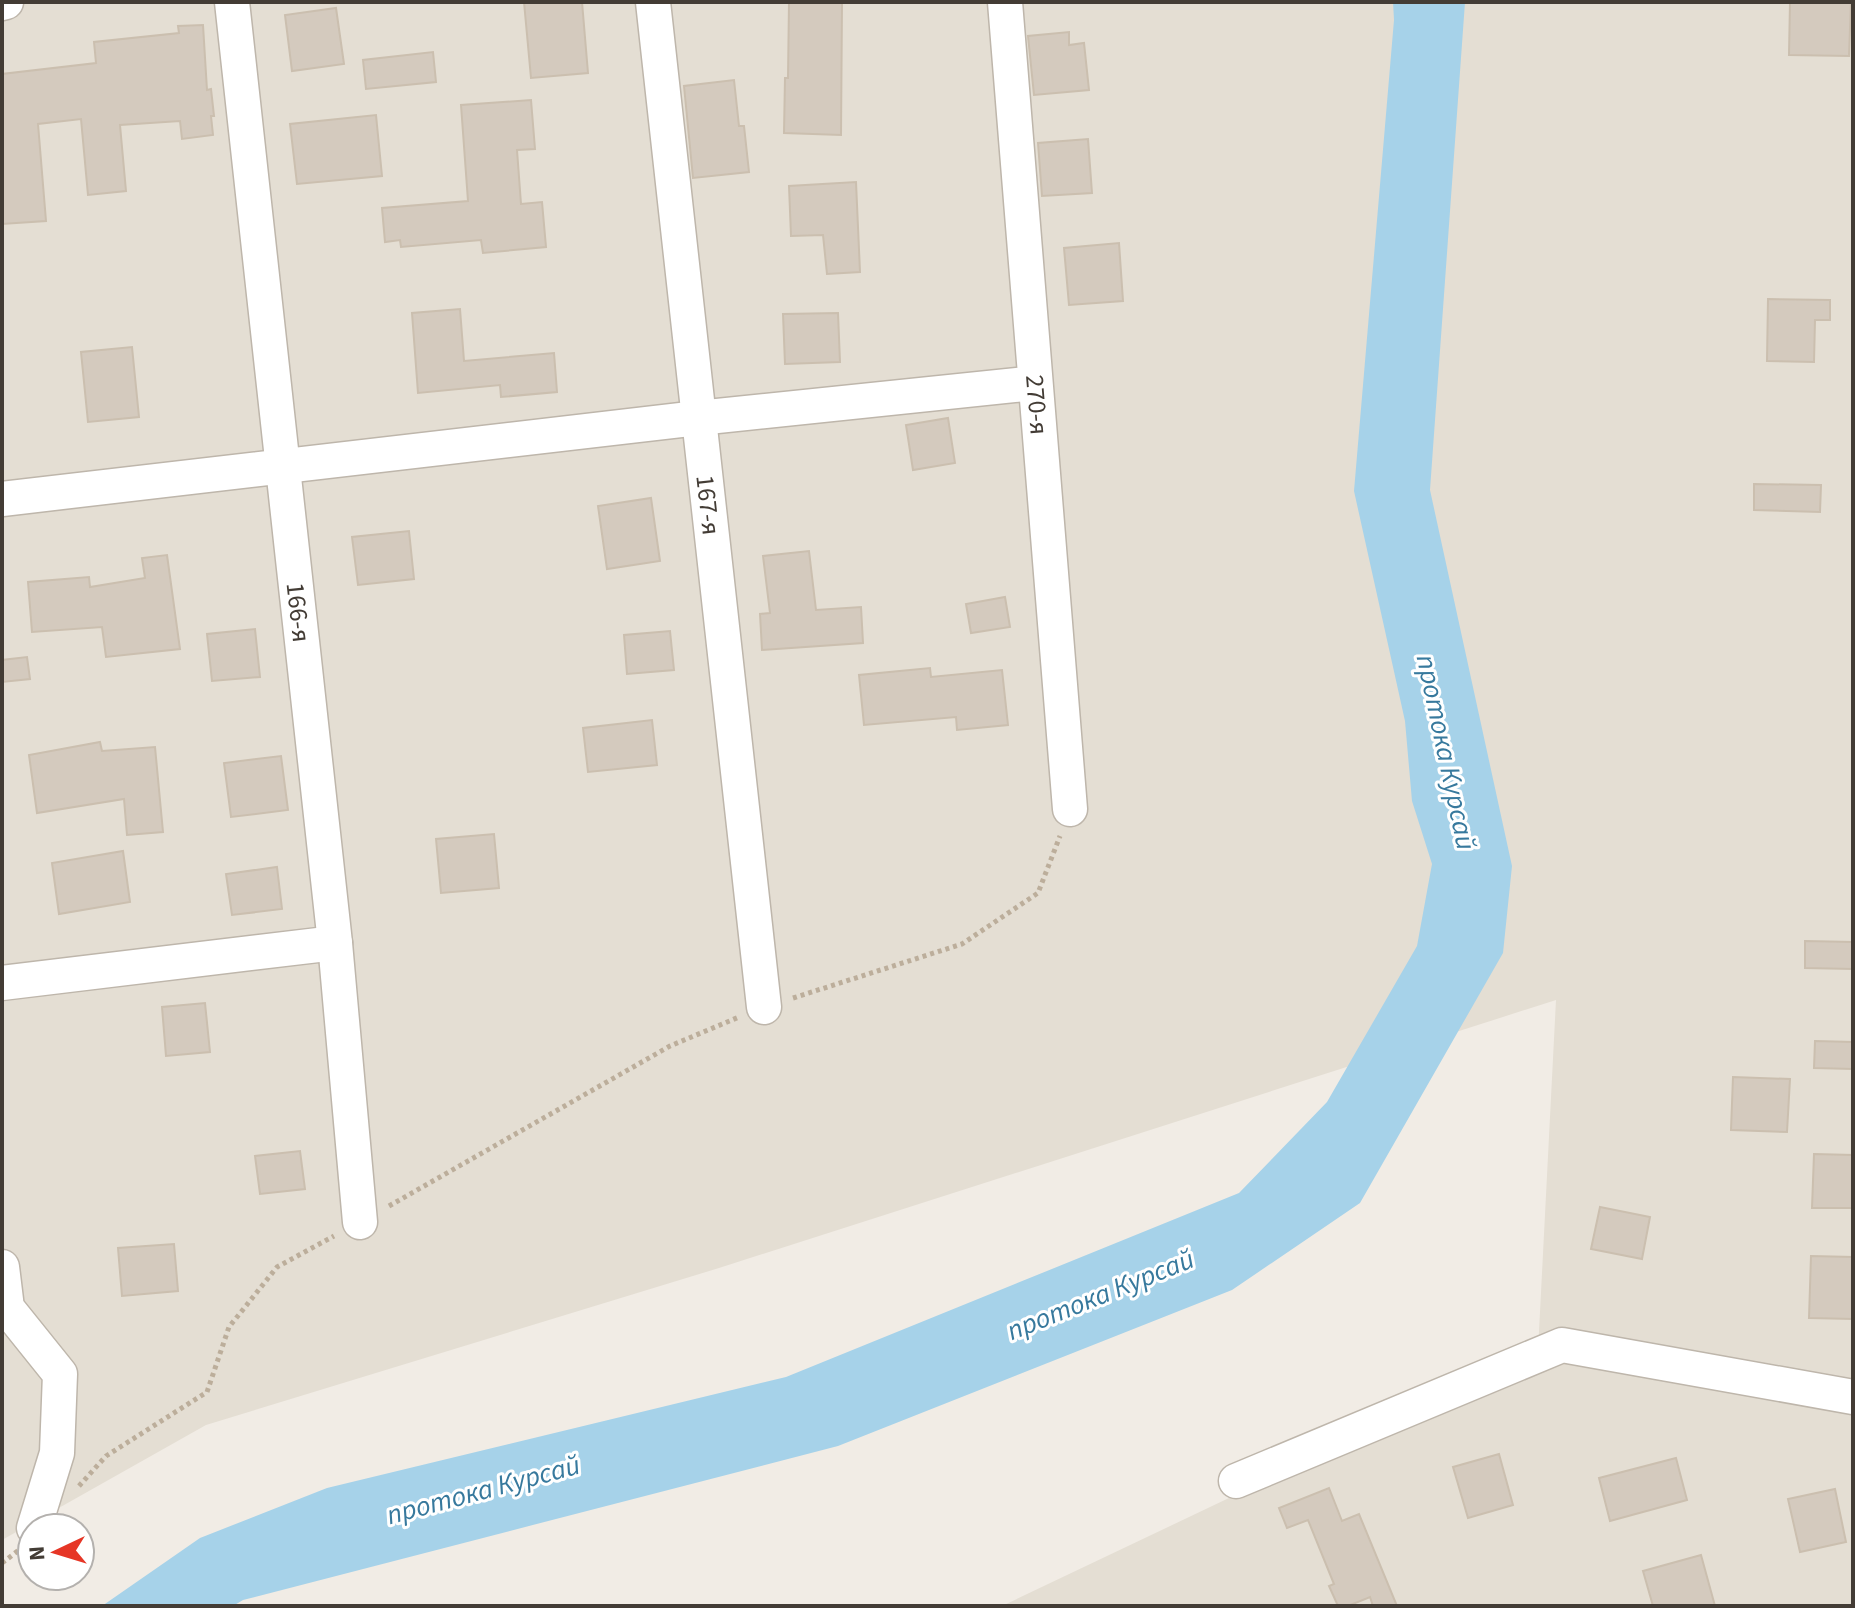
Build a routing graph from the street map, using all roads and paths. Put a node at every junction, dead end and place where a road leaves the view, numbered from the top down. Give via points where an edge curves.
1 (232, 2) edge
2 (653, 2) edge
3 (1005, 2) edge
4 (1035, 383) junction
5 (698, 418) junction
6 (282, 467) junction
7 (2, 499) edge
8 (1070, 809) joint
9 (335, 943) junction
10 (2, 983) edge
11 (764, 1007) junction
12 (360, 1222) junction
13 (2, 1267) edge
14 (1853, 1397) edge
15 (1236, 1481) dead end
16 (70, 1497) dead end
17 (39, 1512) edge

1 - 6 street, 166-я
2 - 5 street, 167-я
3 - 4 street, 270-я
4 - 5 street
4 - 8 street, 270-я
5 - 6 street
5 - 11 street, 167-я
6 - 7 street
6 - 9 street, 166-я
8 - 11 path via 1038,893 962,944
9 - 10 street
9 - 12 street, 166-я
11 - 12 path via 670,1046
12 - 16 path via 277,1267 229,1327 207,1392 106,1456
13 - 17 street via 7,1308 60,1374 57,1453
14 - 15 street via 1562,1345

